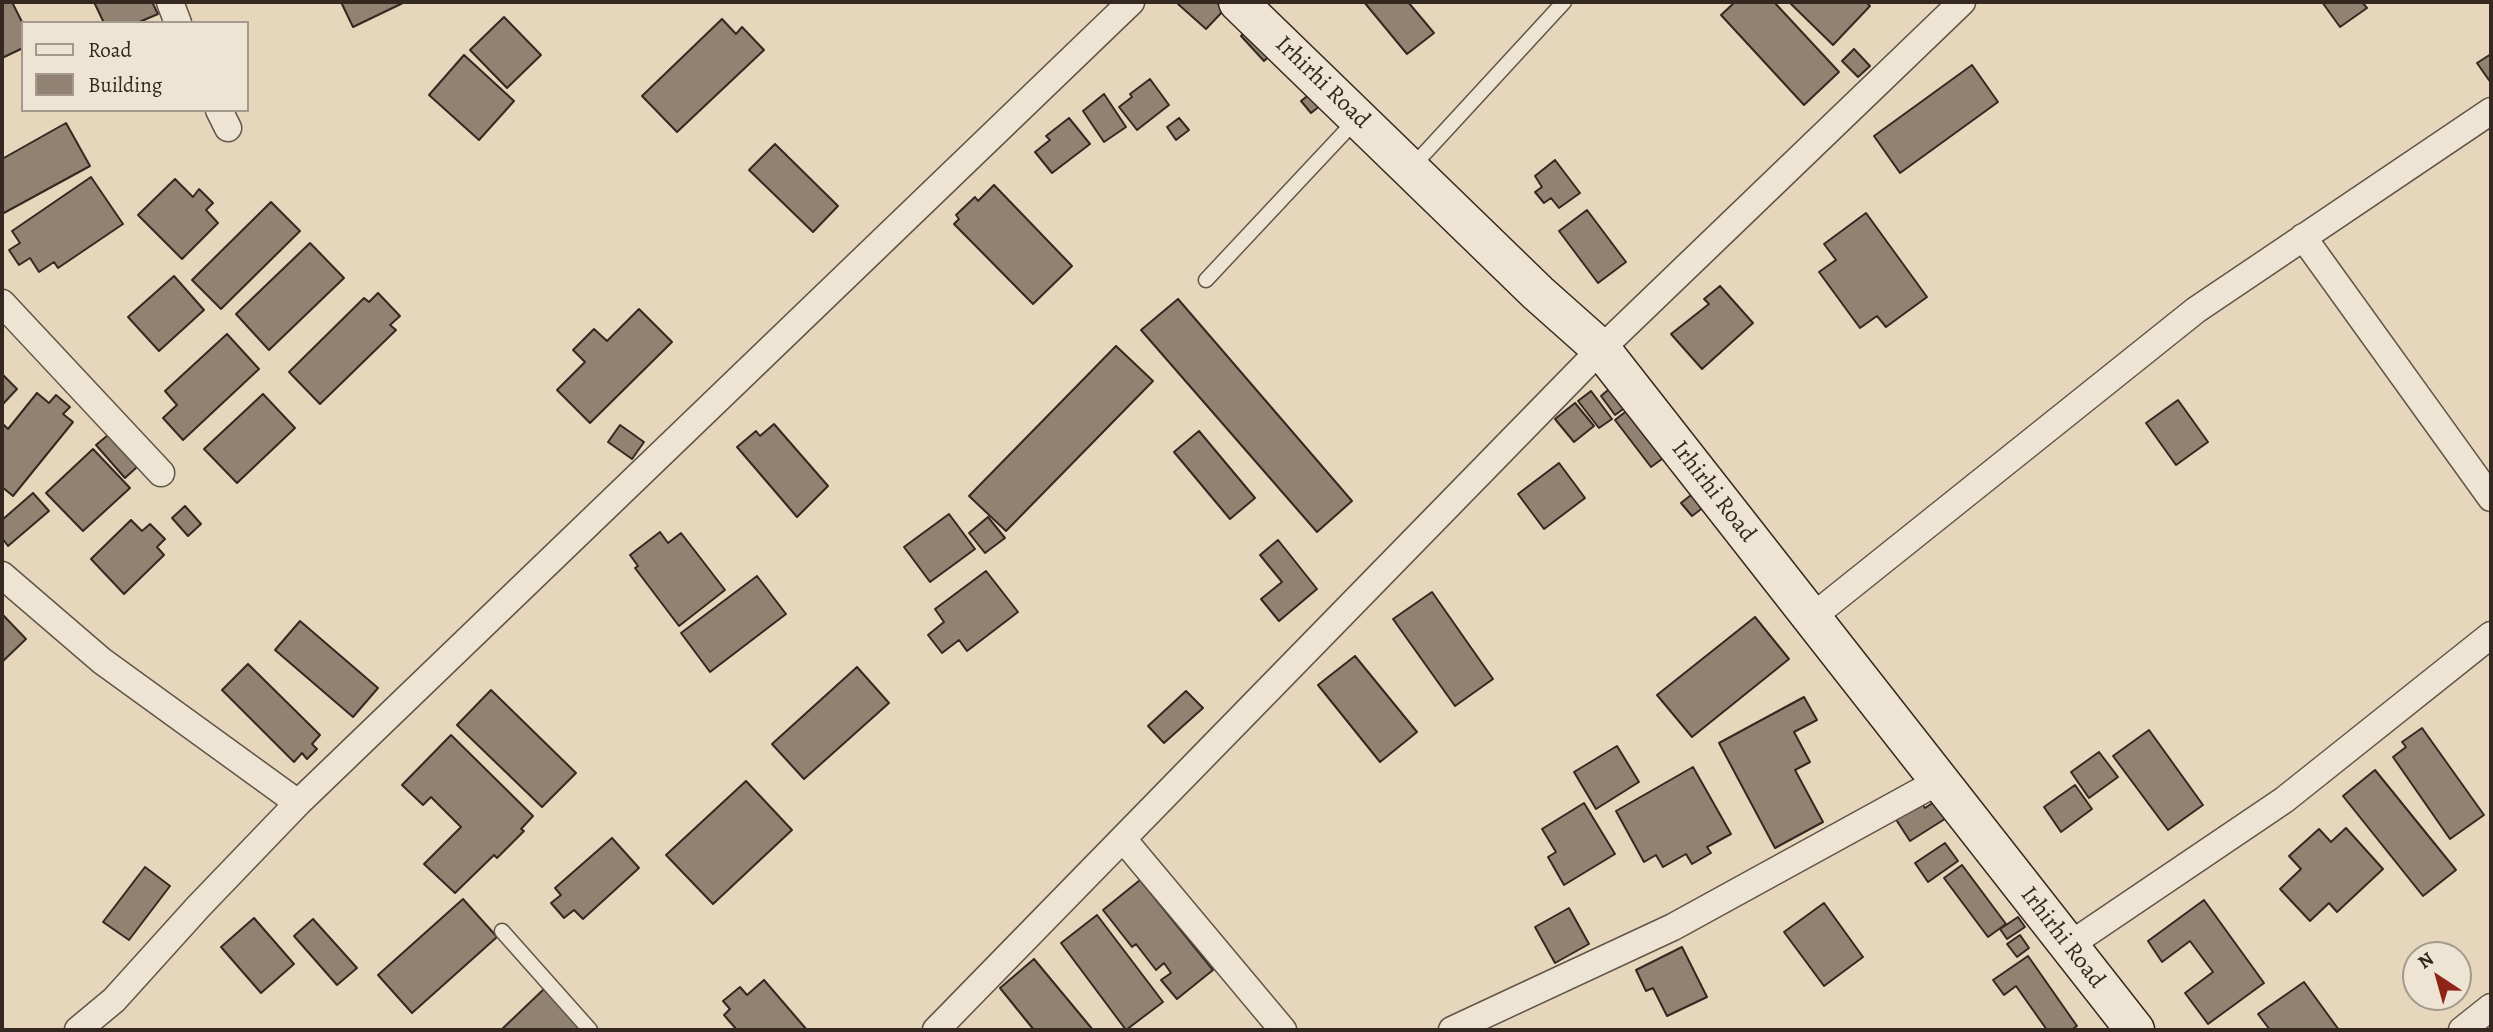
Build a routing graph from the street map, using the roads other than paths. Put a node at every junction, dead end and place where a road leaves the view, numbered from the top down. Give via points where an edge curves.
1 (170, 2) edge
2 (1131, 2) edge
3 (1238, 2) edge
4 (1564, 2) edge
5 (1962, 2) edge
6 (177, 21) edge
7 (2491, 111) edge
8 (1357, 118) junction
9 (1410, 169) junction
10 (2303, 237) junction
11 (1206, 280) dead end
12 (2, 303) edge
13 (1601, 349) junction
14 (161, 473) dead end
15 (2491, 498) edge
16 (2, 575) edge
17 (1811, 618) junction
18 (2491, 635) edge
19 (1939, 781) junction
20 (298, 803) junction
21 (1123, 839) junction
22 (502, 931) dead end
23 (2068, 946) junction
24 (2491, 1007) edge
25 (78, 1030) edge
26 (590, 1030) edge
27 (936, 1030) edge
28 (1283, 1030) edge
29 (1452, 1030) edge
30 (2135, 1030) edge
31 (2462, 1030) edge

1 - 6 street
2 - 20 street
3 - 8 street, Irhirhi Road
4 - 9 lane
5 - 13 street
7 - 10 street
8 - 9 street, Irhirhi Road
8 - 11 lane
9 - 13 street, Irhirhi Road
10 - 15 street
10 - 17 street via 2196,310
12 - 14 street
13 - 17 street, Irhirhi Road
13 - 21 street
16 - 20 street via 102,661
17 - 19 street, Irhirhi Road
18 - 23 street via 2284,800
19 - 23 street, Irhirhi Road
19 - 29 street via 1673,927
20 - 25 street via 114,1000
21 - 27 street
21 - 28 street
22 - 26 lane
23 - 30 street, Irhirhi Road
24 - 31 street

